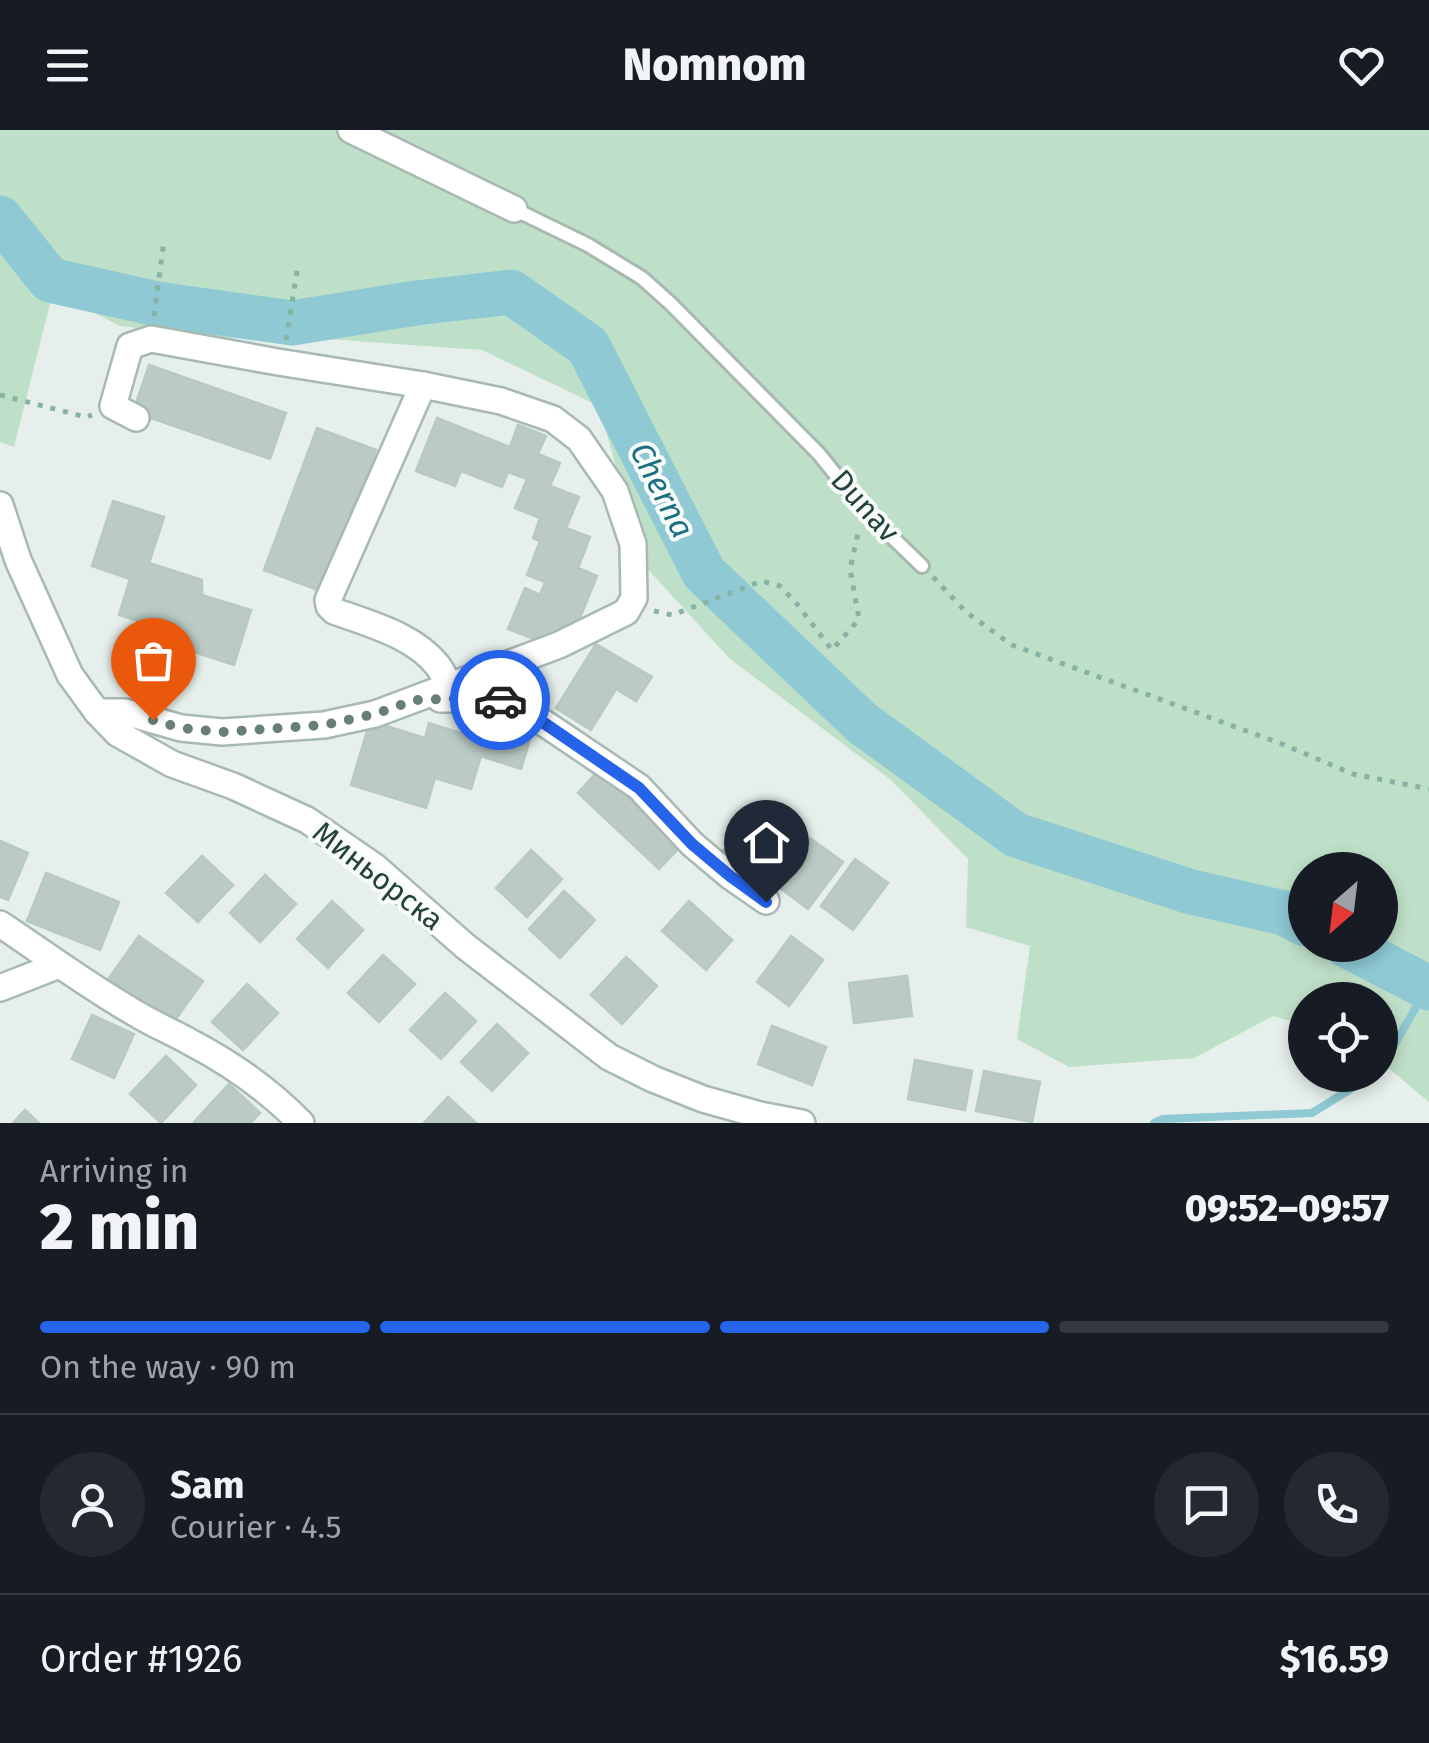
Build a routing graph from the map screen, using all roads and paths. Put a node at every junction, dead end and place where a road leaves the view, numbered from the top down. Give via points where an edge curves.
1 (351, 130) edge
2 (514, 209) joint
3 (164, 240) dead end
4 (298, 264) dead end
5 (151, 339) junction
6 (282, 362) junction
7 (423, 385) junction
8 (0, 395) edge
9 (113, 406) junction
10 (136, 418) dead end
11 (0, 505) edge
12 (864, 510) junction
13 (922, 566) joint
14 (672, 615) dead end
15 (450, 687) junction
16 (415, 700) junction
17 (97, 712) junction
18 (1429, 789) edge
19 (766, 902) dead end
20 (0, 924) edge
21 (58, 965) junction
22 (0, 988) edge
23 (301, 1123) edge
24 (802, 1123) edge

1 - 2 street, Dunav
2 - 12 lane, Dunav via 642,278 819,454
3 - 5 path
4 - 6 path
5 - 6 street
5 - 9 street via 130,346
6 - 7 street
7 - 15 street via 328,600 334,610 420,648
7 - 15 street via 554,418 578,438 616,491 632,544 634,598 626,612
8 - 9 path via 86,417
9 - 10 street
11 - 17 street, Миньорска via 70,675
12 - 13 lane, Dunav
12 - 14 path via 850,569 859,618 832,650 780,586 762,581
13 - 18 path, Dunav via 966,612 1012,645 1353,774
15 - 16 street
16 - 17 street via 324,725 222,732
16 - 19 street via 497,699 518,708 639,788 692,844
17 - 24 street, Миньорска via 117,734 172,764 307,820 374,866 610,1057 703,1099
20 - 21 street
21 - 22 street
21 - 23 street via 235,1070

